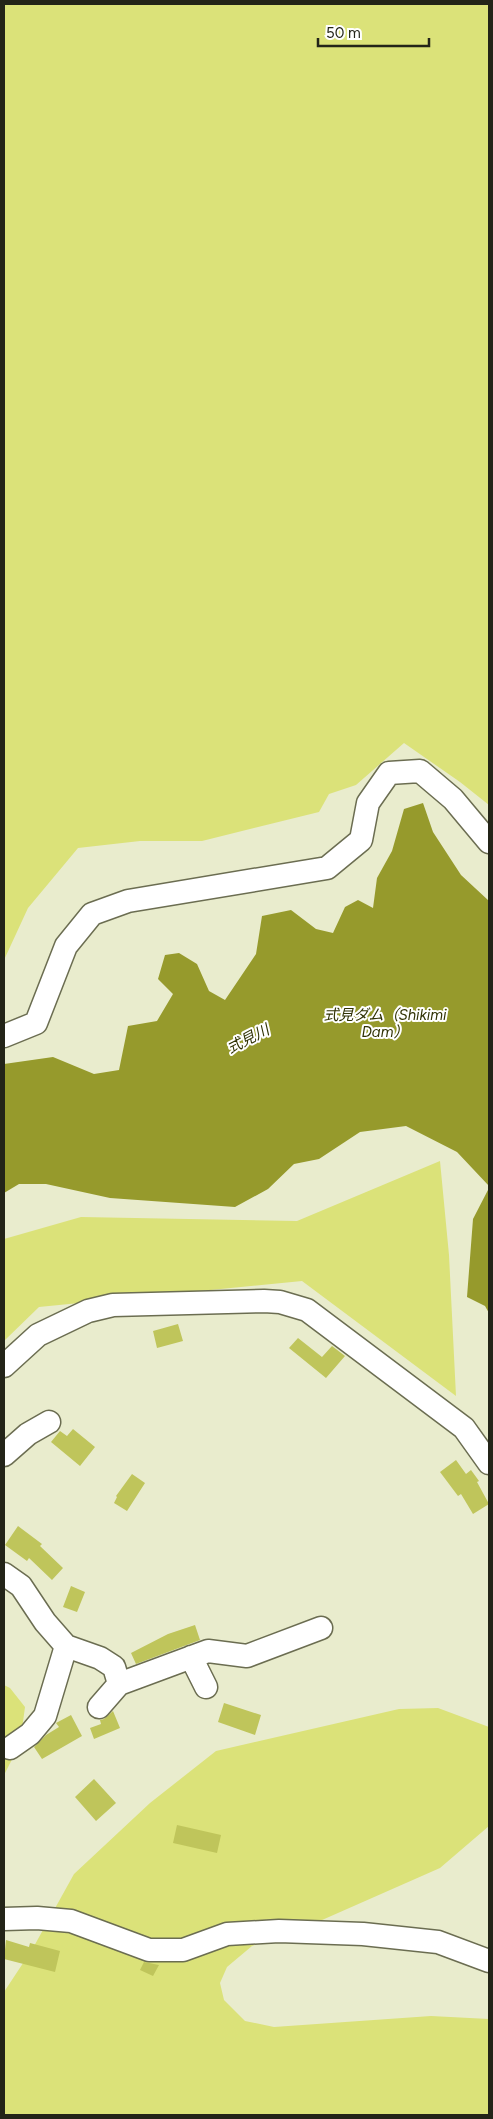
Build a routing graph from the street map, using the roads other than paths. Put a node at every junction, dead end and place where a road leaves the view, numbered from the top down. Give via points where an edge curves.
1 (489, 842) edge
2 (4, 1036) edge
3 (4, 1366) edge
4 (49, 1422) dead end
5 (4, 1455) edge
6 (489, 1463) edge
7 (4, 1574) edge
8 (321, 1628) dead end
9 (66, 1646) junction
10 (191, 1657) junction
11 (119, 1684) junction
12 (206, 1687) dead end
13 (99, 1707) dead end
14 (10, 1748) dead end
15 (4, 1919) edge
16 (489, 1961) edge

1 - 2 street via 453,799 420,771 389,773 368,803 361,840 327,868 128,902 92,914 66,946 36,1022
3 - 6 street via 38,1335 88,1311 113,1305 280,1302 308,1310 464,1428
4 - 5 street via 28,1434
7 - 9 street via 21,1586
8 - 10 street via 246,1656 208,1652
9 - 11 street via 100,1658 114,1667
9 - 14 street via 45,1716 30,1734
10 - 11 street
10 - 12 street
11 - 13 street
15 - 16 street via 71,1921 149,1950 183,1950 227,1934 279,1931 364,1934 438,1942

